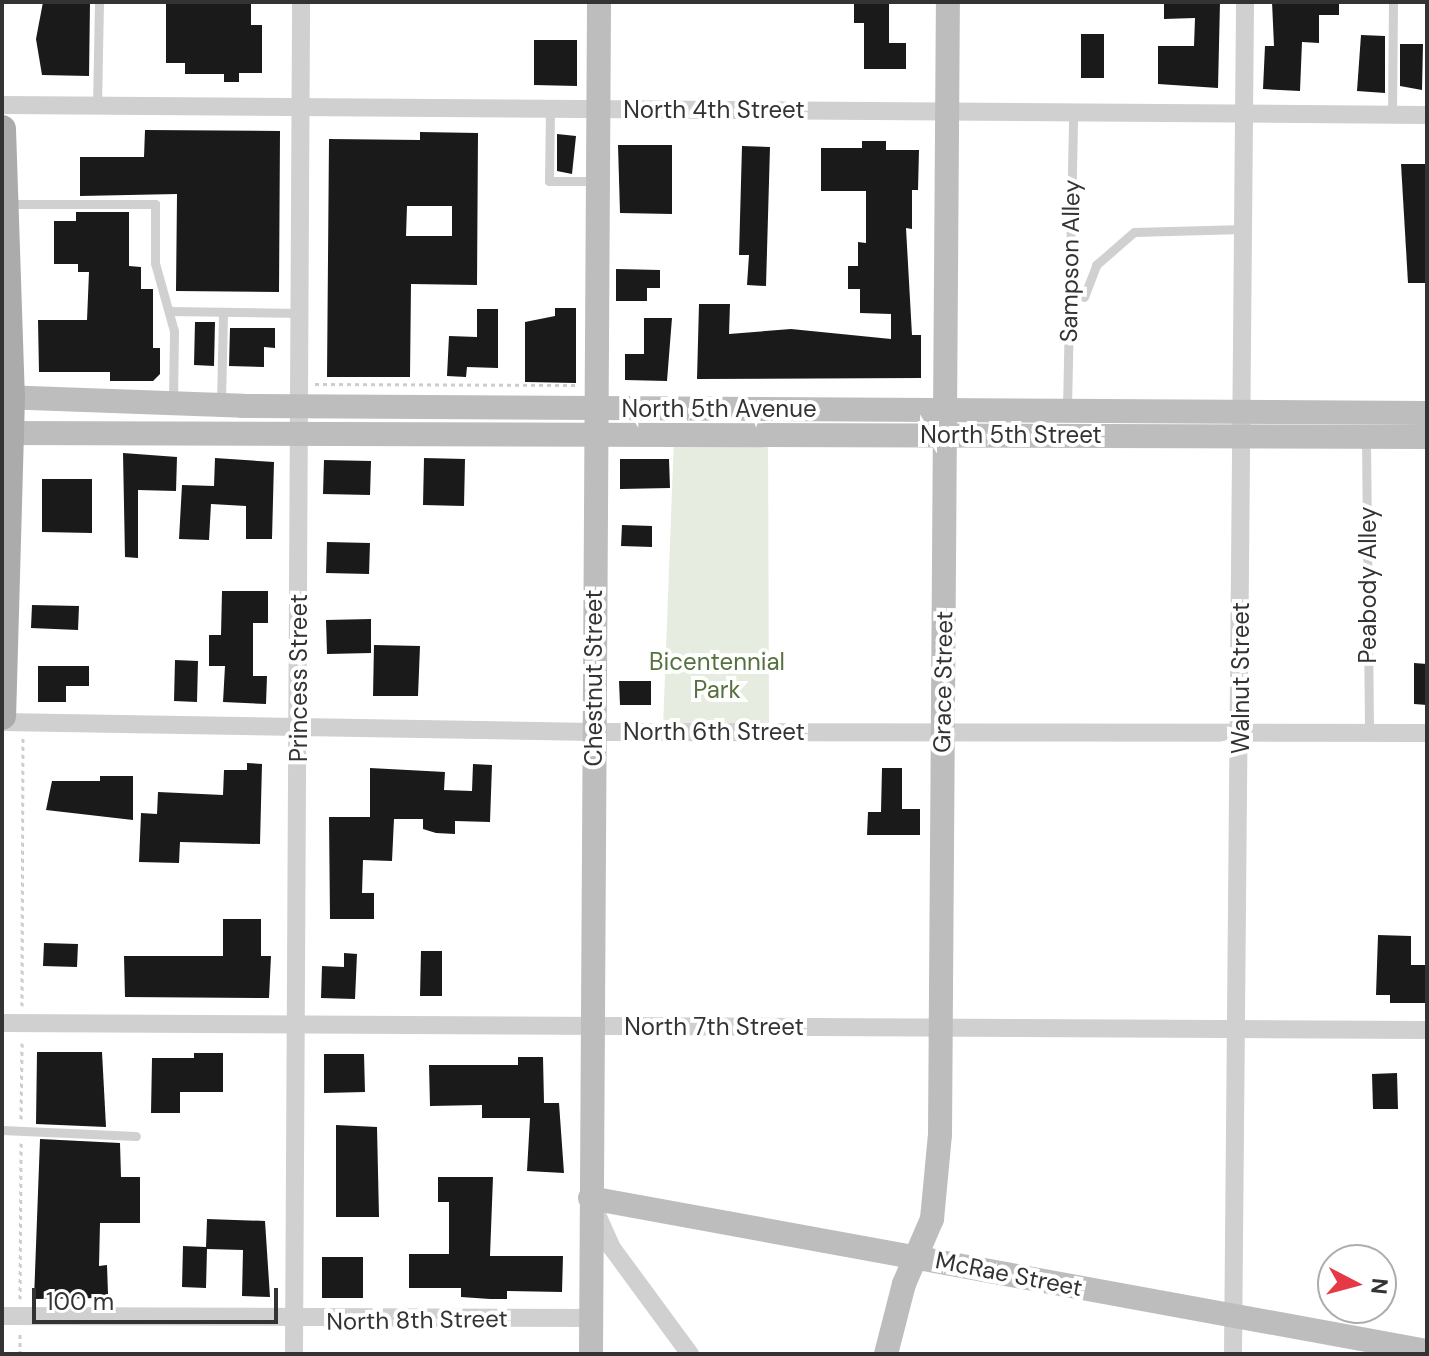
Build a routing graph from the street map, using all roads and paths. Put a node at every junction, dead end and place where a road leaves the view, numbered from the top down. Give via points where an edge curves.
1 (99, 2) edge
2 (301, 2) edge
3 (599, 2) edge
4 (948, 2) edge
5 (1245, 2) edge
6 (1393, 2) edge
7 (2, 105) edge
8 (97, 106) junction
9 (301, 109) junction
10 (550, 109) junction
11 (597, 110) junction
12 (947, 111) junction
13 (1073, 113) junction
14 (1244, 114) junction
15 (1392, 115) junction
16 (1427, 115) edge
17 (2, 129) edge
18 (597, 181) junction
19 (8, 204) junction
20 (1243, 229) junction
21 (1084, 297) dead end
22 (169, 311) junction
23 (223, 312) junction
24 (300, 313) junction
25 (324, 384) dead end
26 (6, 397) edge
27 (173, 404) junction
28 (221, 405) junction
29 (595, 408) junction
30 (1067, 410) junction
31 (1427, 413) edge
32 (300, 418) junction
33 (946, 423) junction
34 (1240, 424) junction
35 (6, 433) edge
36 (1366, 437) junction
37 (1427, 437) edge
38 (2, 716) edge
39 (2, 722) edge
40 (298, 728) junction
41 (594, 732) junction
42 (943, 732) junction
43 (1427, 733) edge
44 (1241, 734) junction
45 (1369, 734) junction
46 (23, 738) dead end
47 (22, 1009) dead end
48 (2, 1023) edge
49 (296, 1025) junction
50 (592, 1026) junction
51 (940, 1028) junction
52 (1427, 1030) edge
53 (1237, 1031) junction
54 (22, 1043) dead end
55 (2, 1130) edge
56 (21, 1130) junction
57 (136, 1136) dead end
58 (590, 1198) junction
59 (918, 1257) junction
60 (1238, 1316) junction
61 (11, 1317) edge
62 (592, 1318) junction
63 (294, 1322) junction
64 (1427, 1351) edge
65 (20, 1354) edge
66 (294, 1354) edge
67 (591, 1354) edge
68 (690, 1354) edge
69 (886, 1354) edge
70 (1233, 1354) edge

1 - 8 lane
2 - 9 street, Princess Street
3 - 11 street, Chestnut Street
4 - 12 street, Grace Street
5 - 14 street, Walnut Street
6 - 15 lane
7 - 8 street, North 4th Street
8 - 9 street, North 4th Street
9 - 10 street, North 4th Street
9 - 24 street, Princess Street
10 - 11 street, North 4th Street
10 - 18 lane via 549,181
11 - 12 street, North 4th Street
11 - 18 street, Chestnut Street
12 - 13 street, North 4th Street
12 - 33 street, Grace Street
13 - 14 street, North 4th Street
13 - 30 lane, Sampson Alley
14 - 15 street, North 4th Street
14 - 20 street, Walnut Street
15 - 16 street, North 4th Street
17 - 19 main road
18 - 29 street, Chestnut Street
19 - 22 lane via 155,204 155,263
19 - 26 main road
20 - 21 lane via 1134,232 1096,265
20 - 34 street, Walnut Street
22 - 23 lane
22 - 27 lane
23 - 24 lane
23 - 28 lane
24 - 32 street, Princess Street
25 - 29 path
26 - 27 street, North 5th Avenue
26 - 35 main road
27 - 28 street, North 5th Avenue
28 - 32 street, North 5th Avenue
29 - 32 street, North 5th Avenue
29 - 33 street, North 5th Street
29 - 41 street, Chestnut Street
30 - 33 street
30 - 34 street
31 - 34 street
32 - 35 street, North 5th Avenue
32 - 40 street, Princess Street
33 - 34 street, North 5th Street
33 - 42 street, Grace Street
34 - 36 street, North 5th Street
34 - 44 street, Walnut Street
35 - 38 main road
36 - 37 street, North 5th Street
36 - 45 lane, Peabody Alley
39 - 40 street, North 6th Street
40 - 41 street, North 6th Street
40 - 49 street, Princess Street
41 - 42 street, North 6th Street
41 - 50 street, Chestnut Street
42 - 44 street, North 6th Street
42 - 51 street, Grace Street
43 - 45 street, North 6th Street
44 - 45 street, North 6th Street
44 - 53 street, Walnut Street
46 - 47 path
48 - 49 street, North 7th Street
49 - 50 street, North 7th Street
49 - 63 street, Princess Street
50 - 51 street, North 7th Street
50 - 58 street, Chestnut Street
51 - 53 street, North 7th Street
51 - 59 street, Grace Street via 938,1188
52 - 53 street, North 7th Street
53 - 60 street, Walnut Street
54 - 56 path
55 - 56 lane
56 - 57 lane
56 - 61 path
58 - 59 street, McRae Street
58 - 62 street, Chestnut Street
58 - 68 street via 612,1248
59 - 60 street, McRae Street
59 - 69 street, Grace Street
60 - 64 street, McRae Street
60 - 70 street, Walnut Street
61 - 63 street, North 8th Street
61 - 65 path
62 - 63 street, North 8th Street
62 - 67 street, Chestnut Street
63 - 66 street, Princess Street

